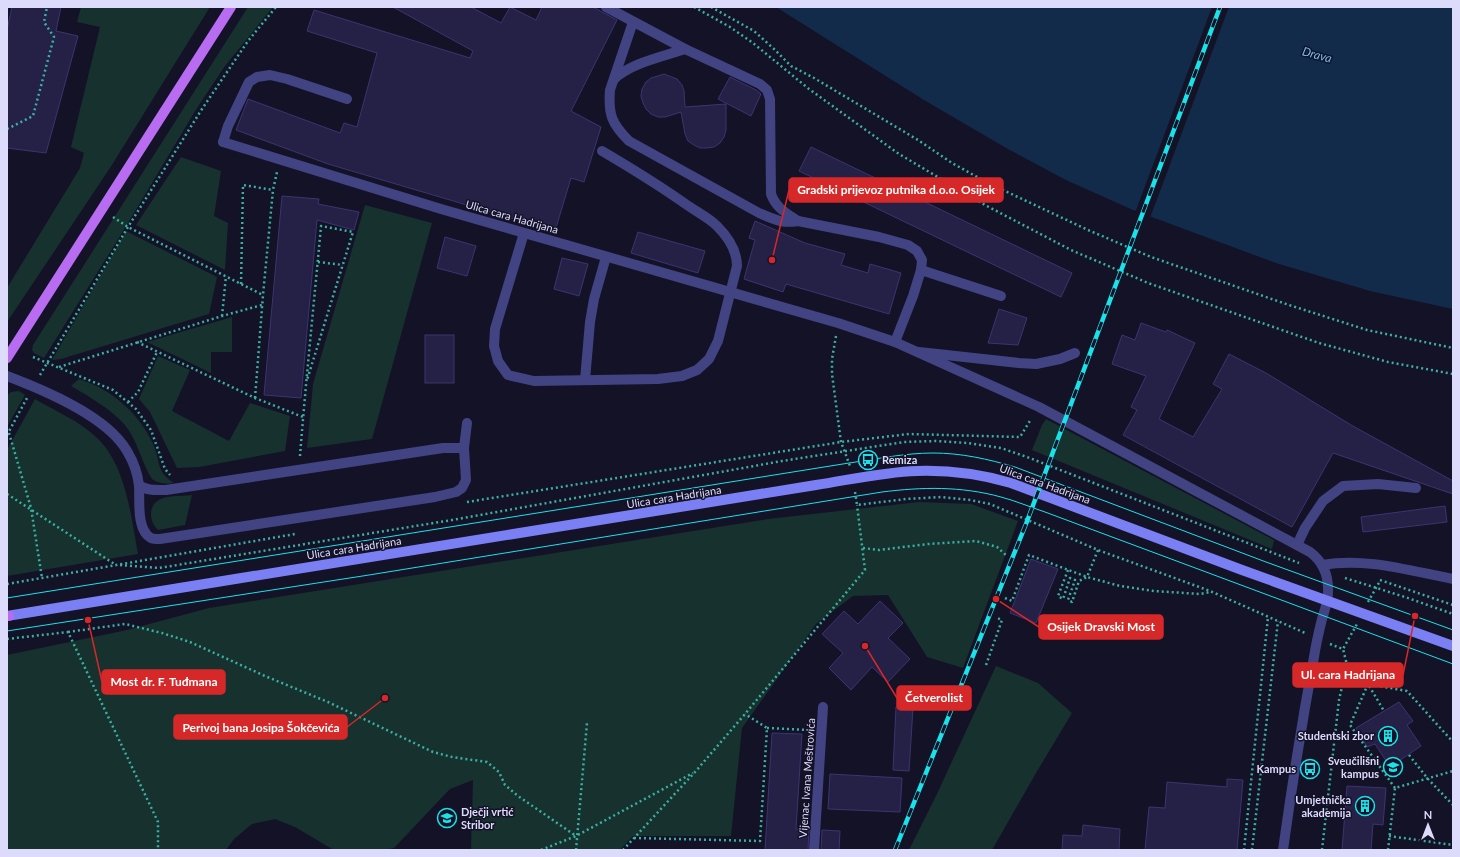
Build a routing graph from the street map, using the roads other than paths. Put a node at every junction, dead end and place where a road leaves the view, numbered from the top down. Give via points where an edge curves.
1 (230, 7) edge
2 (606, 7) edge
3 (633, 22) junction
4 (685, 49) junction
5 (612, 81) junction
6 (347, 99) dead end
7 (602, 151) dead end
8 (798, 221) junction
9 (524, 233) junction
10 (606, 257) junction
11 (922, 270) junction
12 (731, 293) junction
13 (1001, 296) dead end
14 (895, 342) junction
15 (917, 352) junction
16 (1075, 353) dead end
17 (7, 358) edge
18 (7, 376) edge
19 (585, 380) junction
20 (467, 423) dead end
21 (464, 448) junction
22 (139, 485) junction
23 (1416, 488) dead end
24 (1297, 545) junction
25 (1324, 568) junction
26 (1453, 579) edge
27 (1327, 601) junction
28 (7, 616) edge
29 (1453, 646) edge
30 (823, 707) dead end
31 (814, 850) edge
32 (1283, 850) edge

1 - 17 main road
2 - 3 street
3 - 4 street
3 - 5 street
4 - 5 street via 630,68
4 - 8 street via 760,84 767,90 770,99 771,194 781,210
5 - 8 street via 609,102 611,117 629,141 759,213 787,223
6 - 9 street, Ulica cara Hadrijana via 287,79 270,75 257,77 249,82 223,142
7 - 12 street via 656,183 717,225 732,245 737,260
8 - 11 street via 908,245 918,251 922,260
9 - 10 street, Ulica cara Hadrijana
9 - 19 street via 495,329 494,346 498,360 508,375 534,381
10 - 12 street, Ulica cara Hadrijana
10 - 19 street via 590,322
11 - 13 street
11 - 14 street
12 - 14 street, Ulica cara Hadrijana
12 - 19 street via 718,341 709,359 697,370 682,376 658,379
14 - 15 street, Ulica cara Hadrijana
15 - 16 street via 1019,364 1036,364
15 - 24 street, Ulica cara Hadrijana via 1039,407
18 - 22 street via 61,399 106,428 128,451
20 - 21 street
21 - 22 street via 443,448 166,490 150,490
21 - 22 street via 466,480 462,488 456,492 160,539 152,538 145,533 140,510
23 - 24 street via 1378,484 1343,486 1323,501
24 - 25 street, Ulica cara Hadrijana via 1318,558
25 - 26 street via 1337,562 1375,564
25 - 27 street via 1328,584
27 - 28 main road, Ulica cara Hadrijana via 1011,484 972,474 933,471 816,485
27 - 29 main road, Ulica cara Hadrijana
27 - 32 street via 1315,649
30 - 31 street, Vijenac Ivana Meštrovića

